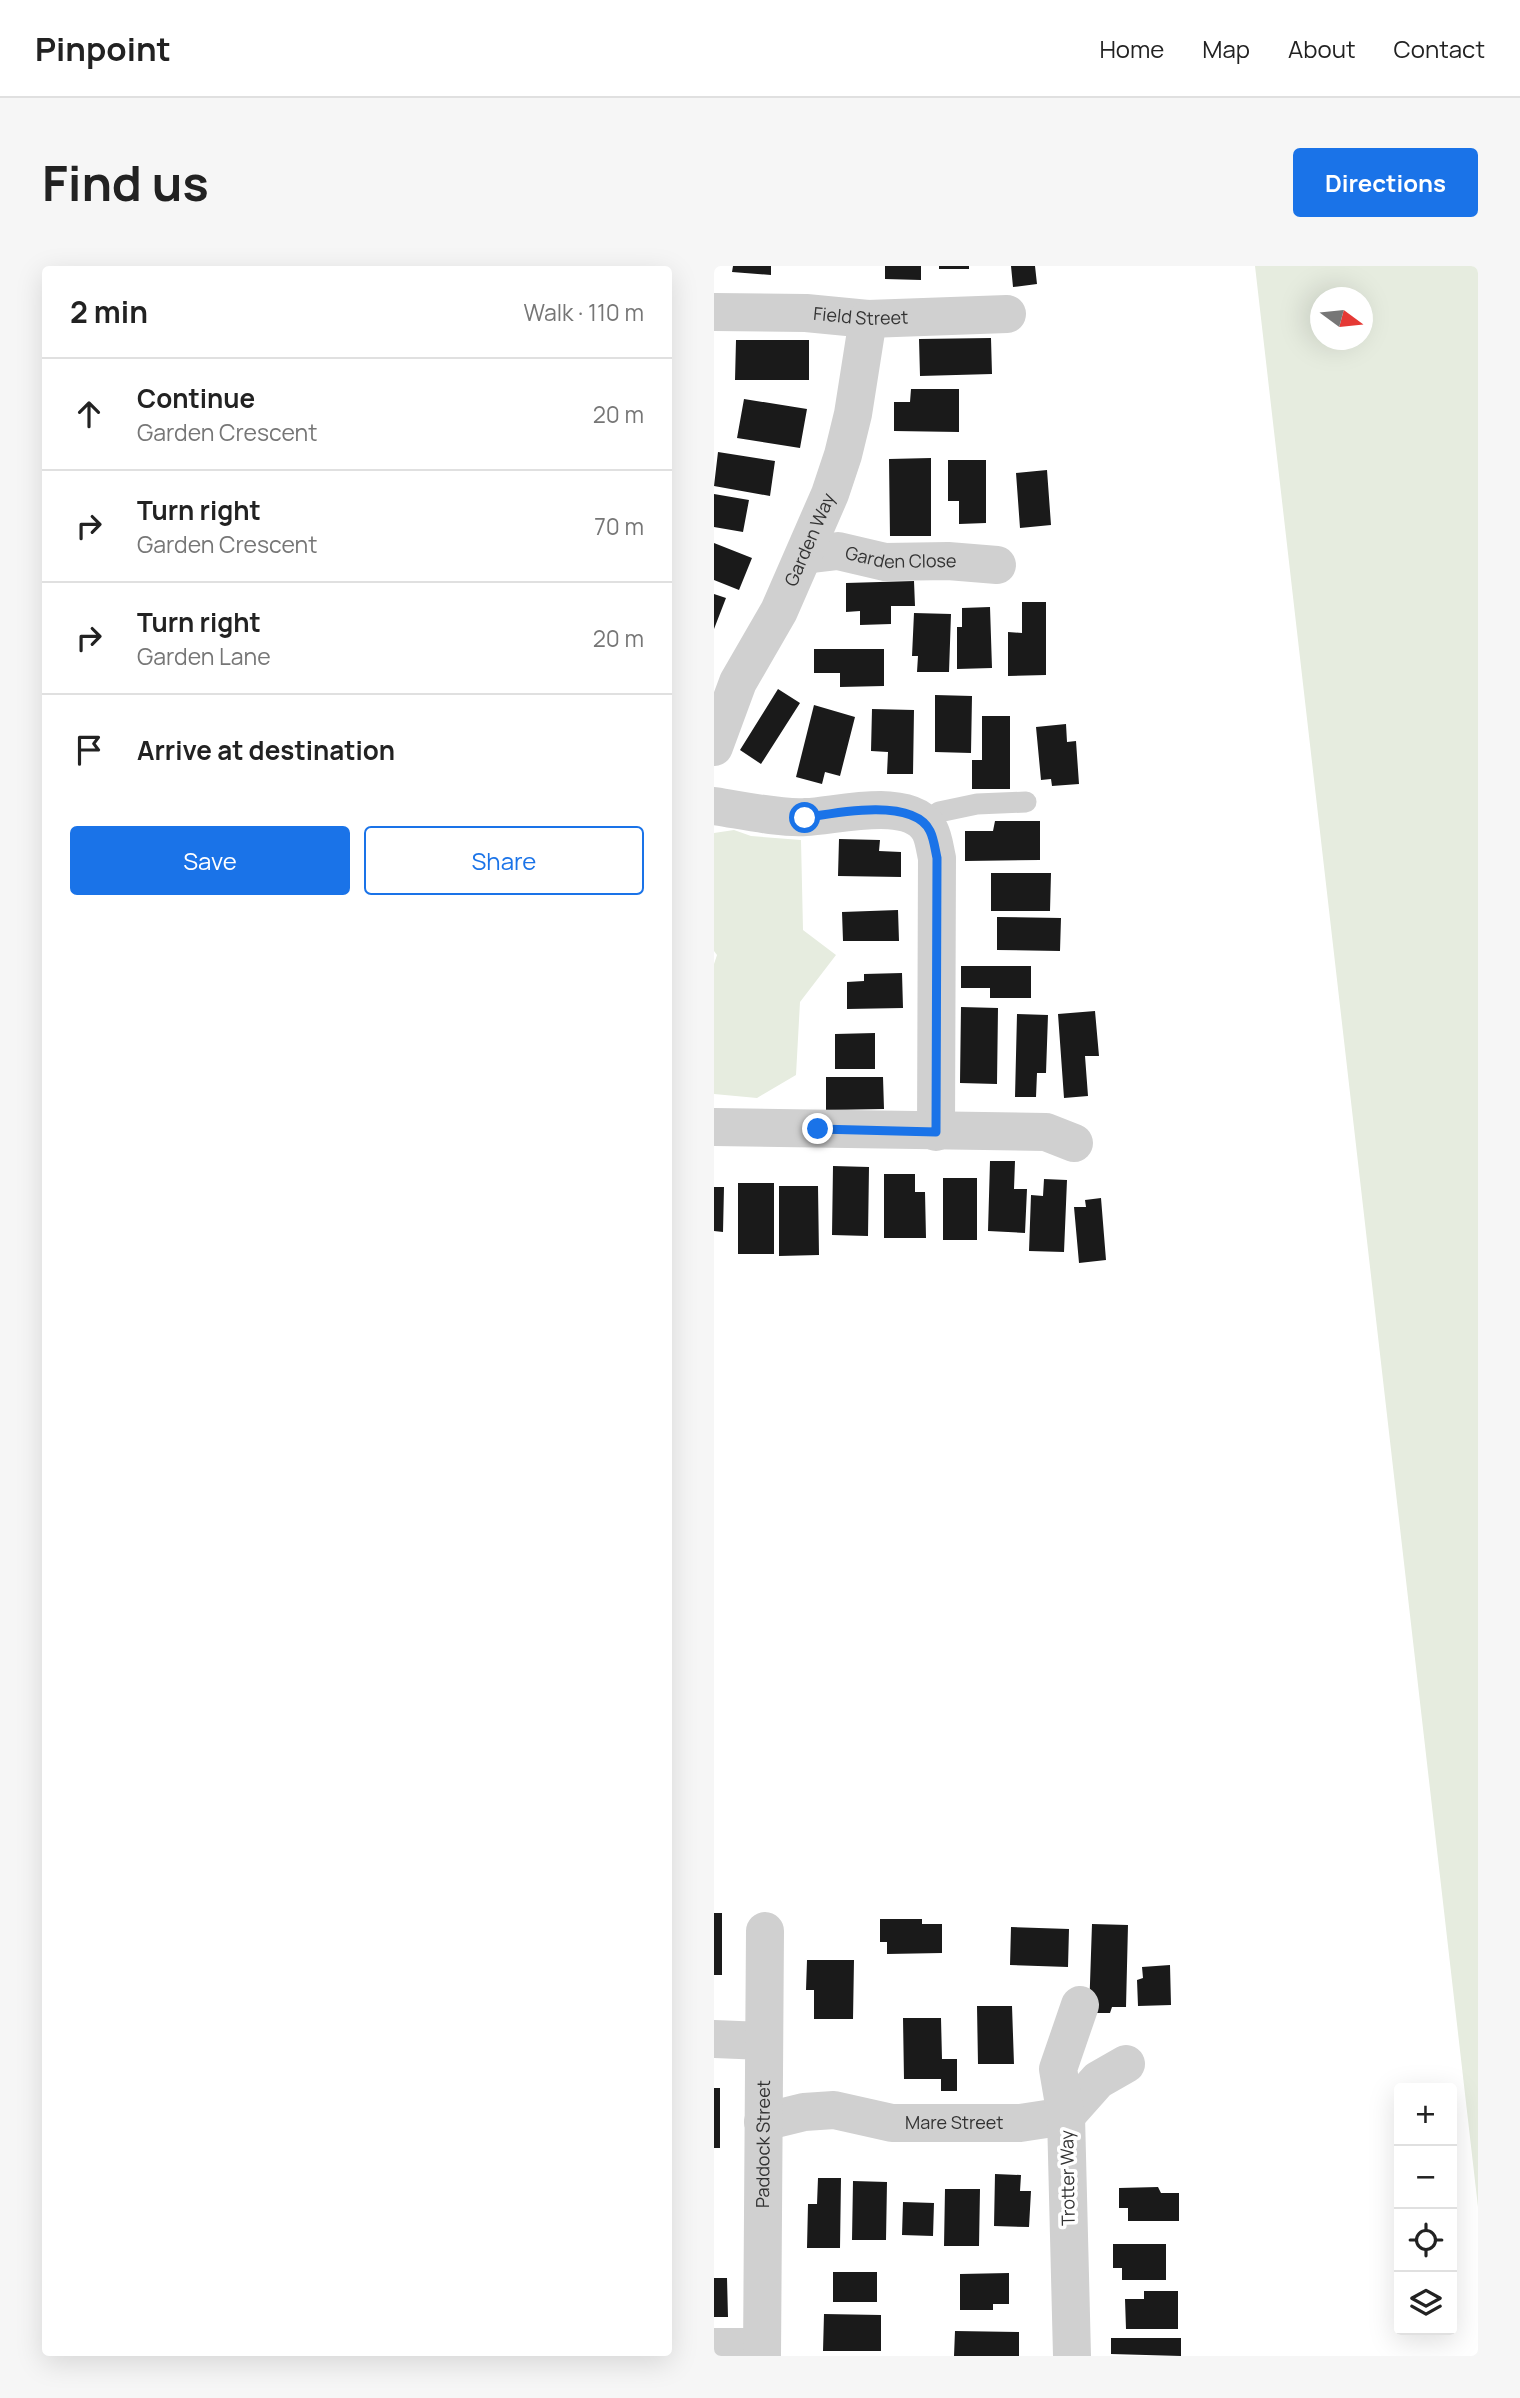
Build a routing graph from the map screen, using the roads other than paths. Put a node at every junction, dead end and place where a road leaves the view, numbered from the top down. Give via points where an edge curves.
1 (714, 312) edge
2 (1007, 314) dead end
3 (868, 319) junction
4 (804, 555) junction
5 (997, 565) dead end
6 (714, 747) edge
7 (1026, 802) dead end
8 (714, 806) edge
9 (925, 825) junction
10 (714, 1128) edge
11 (936, 1132) junction
12 (1074, 1143) dead end
13 (765, 1931) dead end
14 (1080, 2005) dead end
15 (714, 2039) edge
16 (764, 2041) junction
17 (1126, 2064) dead end
18 (1066, 2116) junction
19 (763, 2122) junction
20 (714, 2347) edge
21 (762, 2352) edge
22 (1072, 2356) edge

1 - 3 street, Field Street
2 - 3 street, Field Street
3 - 4 street, Garden Way via 843,455
4 - 5 street, Garden Close via 838,551 885,562
4 - 6 street, Garden Way via 779,611 738,682
7 - 9 lane via 977,804 939,812
8 - 9 street via 805,818 863,809 901,813
9 - 11 street via 937,858
10 - 11 street
11 - 12 street via 1046,1132
13 - 16 street, Paddock Street
14 - 18 street, Trotter Way via 1058,2068
15 - 16 street
16 - 19 street, Paddock Street
17 - 18 street via 1098,2080
18 - 19 street, Mare Street via 1020,2123 892,2123 834,2110
18 - 22 street, Trotter Way
19 - 21 street, Paddock Street
20 - 21 street

